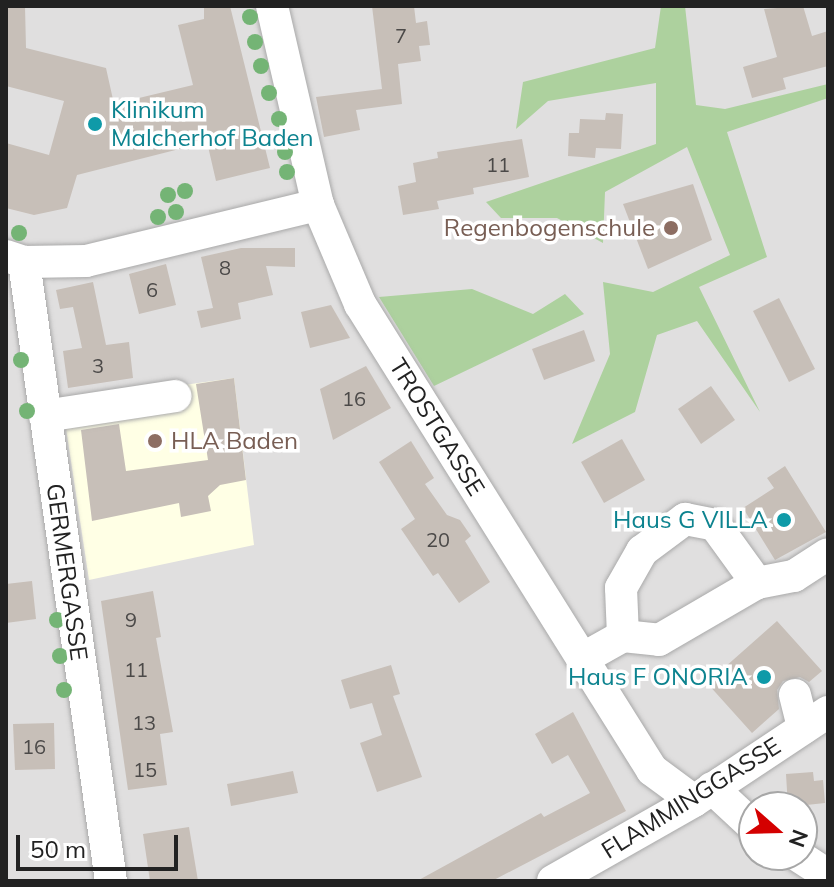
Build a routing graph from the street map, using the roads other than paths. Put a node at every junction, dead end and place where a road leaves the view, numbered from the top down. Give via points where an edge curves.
1 (272, 6) edge
2 (318, 205) junction
3 (15, 259) edge
4 (175, 396) dead end
5 (45, 416) junction
6 (828, 554) edge
7 (757, 583) junction
8 (623, 636) junction
9 (582, 659) junction
10 (795, 695) dead end
11 (816, 720) edge
12 (703, 794) junction
13 (738, 817) edge
14 (103, 880) edge
15 (553, 881) edge

1 - 2 street, TROSTGASSE
2 - 3 street via 86,261
2 - 9 street, TROSTGASSE via 360,304
3 - 5 street, GERMERGASSE
4 - 5 street
5 - 14 street, GERMERGASSE
6 - 7 street via 794,576
7 - 8 street via 659,640
7 - 8 street via 715,525 685,519 642,551 621,588
8 - 9 street
9 - 12 street, TROSTGASSE via 652,770
10 - 11 street
11 - 12 street, FLAMMINGGASSE
12 - 13 street, TROSTGASSE
12 - 15 street, FLAMMINGGASSE

